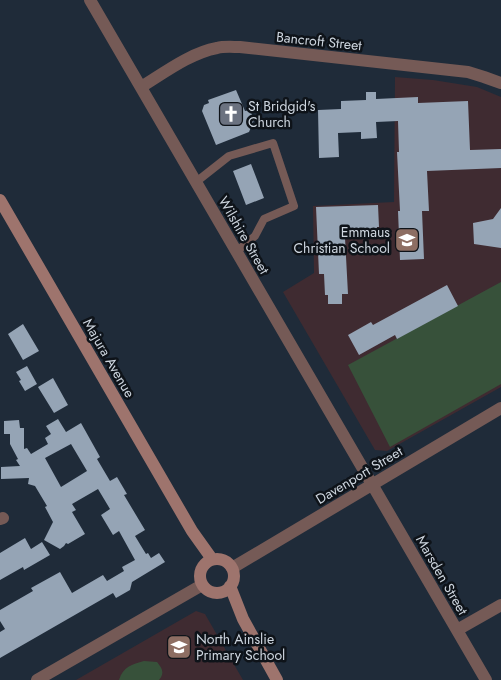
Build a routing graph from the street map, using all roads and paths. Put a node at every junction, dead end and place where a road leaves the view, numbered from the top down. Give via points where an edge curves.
1 (90, 0) edge
2 (501, 84) edge
3 (141, 87) junction
4 (196, 182) junction
5 (0, 200) edge
6 (236, 252) junction
7 (501, 408) edge
8 (372, 485) junction
9 (192, 531) junction
10 (212, 559) junction
11 (232, 568) junction
12 (200, 570) junction
13 (202, 585) junction
14 (230, 586) junction
15 (218, 593) junction
16 (501, 605) edge
17 (243, 619) junction
18 (457, 630) junction
19 (37, 680) edge
20 (278, 680) edge
21 (486, 680) edge

1 - 3 street, Wilshire Street
2 - 3 street, Bancroft Street via 468,72 240,47 203,52
3 - 4 street, Wilshire Street
4 - 6 street, Wilshire Street
4 - 6 lane via 229,156 272,143 294,206 264,218 255,236
5 - 9 main road, Majura Avenue
6 - 8 street, Wilshire Street
7 - 8 street, Davenport Street
8 - 11 street, Davenport Street
8 - 18 street, Marsden Street
9 - 10 main road, Majura Avenue
9 - 12 main road, Majura Avenue
10 - 11 main road via 222,559
10 - 12 main road
11 - 14 main road via 234,578
12 - 13 main road
13 - 15 main road
13 - 19 street
14 - 15 main road
14 - 17 main road
15 - 17 main road
16 - 18 street
17 - 20 main road
18 - 21 street, Marsden Street

